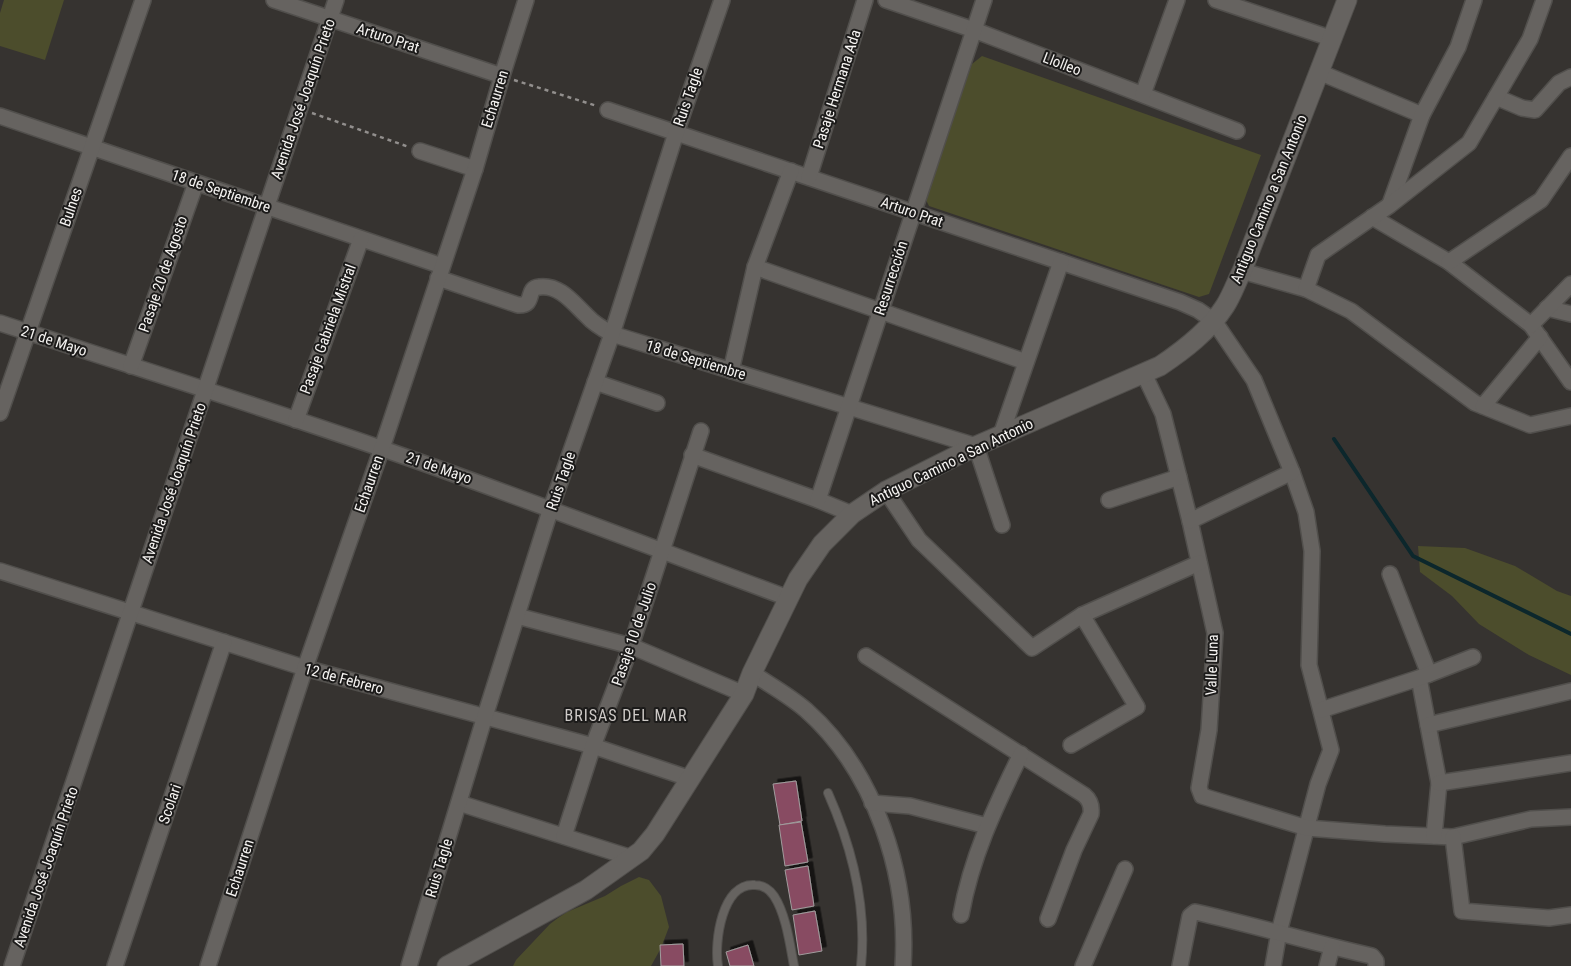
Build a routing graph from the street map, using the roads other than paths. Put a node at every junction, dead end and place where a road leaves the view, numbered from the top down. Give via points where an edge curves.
1 (142, 0) edge
2 (274, 0) edge
3 (336, 0) edge
4 (526, 0) edge
5 (722, 0) edge
6 (865, 0) edge
7 (886, 0) edge
8 (984, 0) edge
9 (1177, 0) edge
10 (1216, 0) edge
11 (1347, 0) edge
12 (1474, 0) edge
13 (1544, 0) edge
14 (330, 19) junction
15 (974, 30) junction
16 (1333, 39) junction
17 (1319, 72) junction
18 (502, 76) junction
19 (1571, 77) edge
20 (1143, 94) junction
21 (1496, 97) junction
22 (608, 110) road end
23 (0, 116) edge
24 (1422, 116) junction
25 (1237, 131) dead end
26 (676, 132) junction
27 (92, 148) junction
28 (420, 150) road end
29 (1571, 156) edge
30 (475, 169) junction
31 (791, 171) junction
32 (809, 177) junction
33 (196, 183) junction
34 (1390, 205) junction
35 (267, 207) junction
36 (913, 212) junction
37 (1372, 217) junction
38 (361, 239) junction
39 (1061, 262) junction
40 (1449, 262) junction
41 (755, 267) junction
42 (1242, 271) junction
43 (440, 272) junction
44 (1571, 284) edge
45 (1306, 289) junction
46 (1547, 308) junction
47 (880, 311) junction
48 (1571, 314) edge
49 (1214, 321) junction
50 (0, 323) edge
51 (1535, 331) junction
52 (27, 332) junction
53 (612, 334) junction
54 (1026, 362) junction
55 (131, 366) junction
56 (731, 371) junction
57 (1144, 374) junction
58 (595, 382) junction
59 (1571, 382) edge
60 (205, 390) junction
61 (657, 403) dead end
62 (1483, 406) junction
63 (849, 407) junction
64 (0, 413) edge
65 (1571, 416) edge
66 (296, 420) junction
67 (701, 431) dead end
68 (1001, 435) junction
69 (976, 446) junction
70 (382, 448) junction
71 (692, 455) junction
72 (1292, 472) junction
73 (1179, 477) junction
74 (886, 491) junction
75 (818, 500) junction
76 (1109, 500) dead end
77 (551, 508) junction
78 (852, 514) junction
79 (1190, 520) junction
80 (1002, 525) dead end
81 (663, 552) junction
82 (1199, 563) junction
83 (0, 571) edge
84 (1390, 574) dead end
85 (788, 598) junction
86 (131, 613) junction
87 (1082, 615) junction
88 (517, 616) junction
89 (224, 642) junction
90 (631, 646) junction
91 (866, 656) dead end
92 (1473, 657) dead end
93 (305, 668) junction
94 (752, 673) junction
95 (1424, 676) junction
96 (1571, 691) edge
97 (744, 694) junction
98 (1321, 710) junction
99 (485, 716) junction
100 (1428, 725) junction
101 (1071, 745) dead end
102 (593, 746) junction
103 (1021, 754) junction
104 (1571, 763) edge
105 (691, 778) junction
106 (1440, 783) junction
107 (828, 793) dead end
108 (872, 802) junction
109 (459, 803) junction
110 (1571, 816) edge
111 (987, 826) junction
112 (1307, 828) junction
113 (564, 836) junction
114 (1434, 836) junction
115 (1453, 837) junction
116 (632, 858) junction
117 (1125, 869) dead end
118 (1571, 915) edge
119 (961, 916) dead end
120 (1048, 919) dead end
121 (1279, 932) junction
122 (1332, 947) junction
123 (12, 966) edge
124 (115, 966) edge
125 (208, 966) edge
126 (409, 966) edge
127 (447, 966) edge
128 (718, 966) edge
129 (794, 966) edge
130 (862, 966) edge
131 (903, 966) edge
132 (1083, 966) edge
133 (1180, 966) edge
134 (1274, 966) edge
135 (1327, 966) edge
136 (1376, 966) edge

1 - 27 street, Bulnes
2 - 14 street, Arturo Prat
3 - 14 street, Avenida José Joaquín Prieto
4 - 18 street, Echaurren
5 - 26 street, Ruis Tagle
6 - 32 street, Pasaje Hermana Ada
7 - 15 street, Llolleo
8 - 15 street, Resurrección
9 - 20 street
10 - 16 street
11 - 16 street, Antiguo Camino a San Antonio
12 - 24 street via 1458,47
13 - 21 street via 1530,39
14 - 18 street, Arturo Prat
14 - 35 street, Avenida José Joaquín Prieto
15 - 20 street, Llolleo
15 - 36 street, Resurrección
16 - 17 street, Antiguo Camino a San Antonio
17 - 24 street
17 - 42 street, Antiguo Camino a San Antonio
18 - 30 street, Echaurren
19 - 21 street via 1559,83 1535,110
20 - 25 street, Llolleo
21 - 34 street via 1469,143
22 - 26 street, Arturo Prat
23 - 27 street, 18 de Septiembre
24 - 34 street
26 - 31 street, Arturo Prat
26 - 53 street, Ruis Tagle
27 - 33 street, 18 de Septiembre
27 - 52 street, Bulnes
28 - 30 street
29 - 40 street via 1541,200
30 - 43 street, Echaurren
31 - 32 street, Arturo Prat
31 - 41 street
32 - 36 street, Arturo Prat
33 - 35 street, 18 de Septiembre
33 - 55 street, Pasaje 20 de Agosto
34 - 37 street
35 - 38 street, 18 de Septiembre
35 - 60 street, Avenida José Joaquín Prieto
36 - 39 street, Arturo Prat
36 - 47 street, Resurrección
37 - 40 street
37 - 45 street via 1318,255
38 - 43 street, 18 de Septiembre
38 - 66 street, Pasaje Gabriela Mistral
39 - 49 street, Arturo Prat via 1180,302
39 - 54 street
40 - 51 street
41 - 47 street
41 - 56 street
42 - 45 street
42 - 49 street, Antiguo Camino a San Antonio
43 - 53 street, 18 de Septiembre via 522,306 529,301 535,288 553,290 570,299 596,324
43 - 70 street, Echaurren
44 - 46 street
45 - 62 street via 1351,311
46 - 48 street
46 - 51 street
47 - 54 street
47 - 63 street, Resurrección
49 - 57 street, Antiguo Camino a San Antonio via 1184,349
49 - 72 street via 1254,380
50 - 52 street, 21 de Mayo
51 - 59 street
51 - 62 street
52 - 55 street, 21 de Mayo
52 - 64 street, Bulnes
53 - 56 street, 18 de Septiembre
53 - 58 street, Ruis Tagle
54 - 68 street
55 - 60 street, 21 de Mayo
56 - 63 street, 18 de Septiembre
57 - 68 street, Antiguo Camino a San Antonio
57 - 73 street, Valle Luna via 1163,414
58 - 61 street
58 - 77 street, Ruis Tagle
60 - 66 street, 21 de Mayo
60 - 86 street, Avenida José Joaquín Prieto
62 - 65 street via 1530,425
63 - 69 street, 18 de Septiembre
63 - 75 street, Resurrección
66 - 70 street, 21 de Mayo
67 - 71 street, Pasaje 10 de Julio
68 - 69 street, Antiguo Camino a San Antonio
69 - 74 street, Antiguo Camino a San Antonio
69 - 80 street
70 - 77 street, 21 de Mayo
70 - 93 street, Echaurren
71 - 75 street
71 - 81 street, Pasaje 10 de Julio
72 - 79 street
72 - 98 street via 1306,512 1312,552 1309,665
73 - 76 street
73 - 79 street, Valle Luna
74 - 78 street, Antiguo Camino a San Antonio
74 - 87 street via 919,540 1032,648
75 - 78 street
77 - 81 street, 21 de Mayo
77 - 88 street, Ruis Tagle
78 - 85 street, Antiguo Camino a San Antonio via 822,544
79 - 82 street, Valle Luna
81 - 85 street, 21 de Mayo
81 - 90 street, Pasaje 10 de Julio
82 - 87 street
82 - 112 street, Valle Luna via 1215,633 1209,730 1199,788 1202,796
83 - 86 street, 12 de Febrero
84 - 95 street
85 - 94 street, Antiguo Camino a San Antonio
86 - 89 street, 12 de Febrero
86 - 123 street, Avenida José Joaquín Prieto
87 - 101 street via 1137,707
88 - 90 street
88 - 99 street, Ruis Tagle
89 - 93 street, 12 de Febrero
89 - 124 street, Scolari
90 - 97 street
90 - 102 street, Pasaje 10 de Julio
91 - 103 street
92 - 95 street
93 - 99 street, 12 de Febrero
93 - 125 street, Echaurren
94 - 97 street, Antiguo Camino a San Antonio
94 - 108 street via 806,709 852,766
95 - 98 street
95 - 100 street
96 - 100 street
97 - 105 street, Antiguo Camino a San Antonio
98 - 112 street via 1331,750
99 - 102 street, 12 de Febrero
99 - 109 street, Ruis Tagle
100 - 106 street
102 - 105 street, 12 de Febrero
102 - 113 street, Pasaje 10 de Julio
103 - 111 street
103 - 120 street via 1087,798 1091,805 1091,814
104 - 106 street
105 - 116 street, Antiguo Camino a San Antonio via 655,834
106 - 114 street
107 - 130 lane via 854,867 861,915
108 - 111 street via 910,806
108 - 131 street via 898,878 904,927
109 - 113 street
109 - 126 street, Ruis Tagle
110 - 115 street via 1531,819
111 - 119 street via 970,871
112 - 114 street
112 - 121 street
113 - 116 street
114 - 115 street
115 - 118 street via 1462,911 1549,918
116 - 127 street, Antiguo Camino a San Antonio via 586,890
117 - 132 street
121 - 122 street
121 - 133 street via 1195,912 1190,916
121 - 134 street
122 - 135 street
122 - 136 street via 1372,956
128 - 129 lane via 718,935 724,912 732,896 748,885 766,888 781,908

